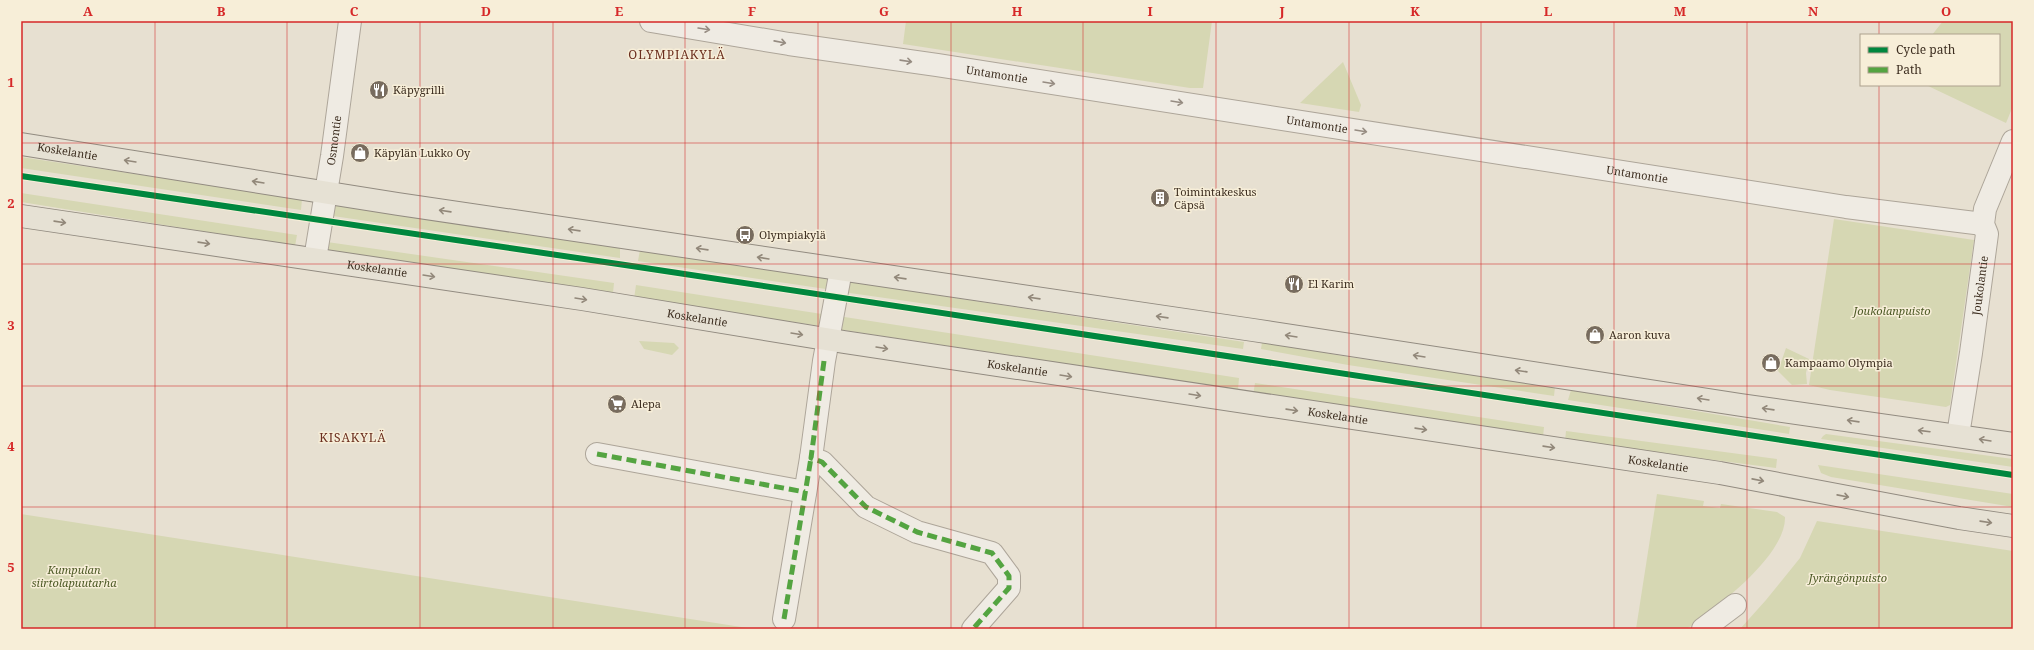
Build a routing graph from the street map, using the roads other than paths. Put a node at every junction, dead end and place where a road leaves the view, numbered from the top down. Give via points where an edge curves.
1 (350, 21) edge
2 (651, 21) edge
3 (758, 29) edge
4 (2013, 141) edge
5 (21, 144) edge
6 (325, 193) junction
7 (21, 216) edge
8 (1983, 224) junction
9 (315, 259) junction
10 (840, 270) junction
11 (828, 339) junction
12 (1958, 435) junction
13 (2013, 444) edge
14 (597, 454) dead end
15 (811, 458) junction
16 (805, 492) junction
17 (2013, 526) edge
18 (1735, 605) dead end
19 (784, 619) dead end
20 (973, 629) edge
21 (1703, 629) edge

1 - 6 street, Osmontie
2 -> 3 street, Untamontie
3 -> 8 street, Untamontie via 1846,207
4 - 8 street, Joukolantie via 1985,209
6 -> 5 main road, Koskelantie
6 - 9 street, Osmontie
10 -> 6 main road, Koskelantie
7 -> 9 main road, Koskelantie
8 - 12 street, Joukolantie via 1988,234
9 -> 11 main road, Koskelantie
10 - 11 street
12 -> 10 main road, Koskelantie via 1734,404
11 - 15 street
11 -> 17 main road, Koskelantie via 1720,473 1951,517
13 -> 12 main road, Koskelantie
14 - 16 street
15 - 16 street
15 - 20 street via 822,462 866,507 917,532 992,553 1009,576 1009,588
16 - 19 street
18 - 21 street

